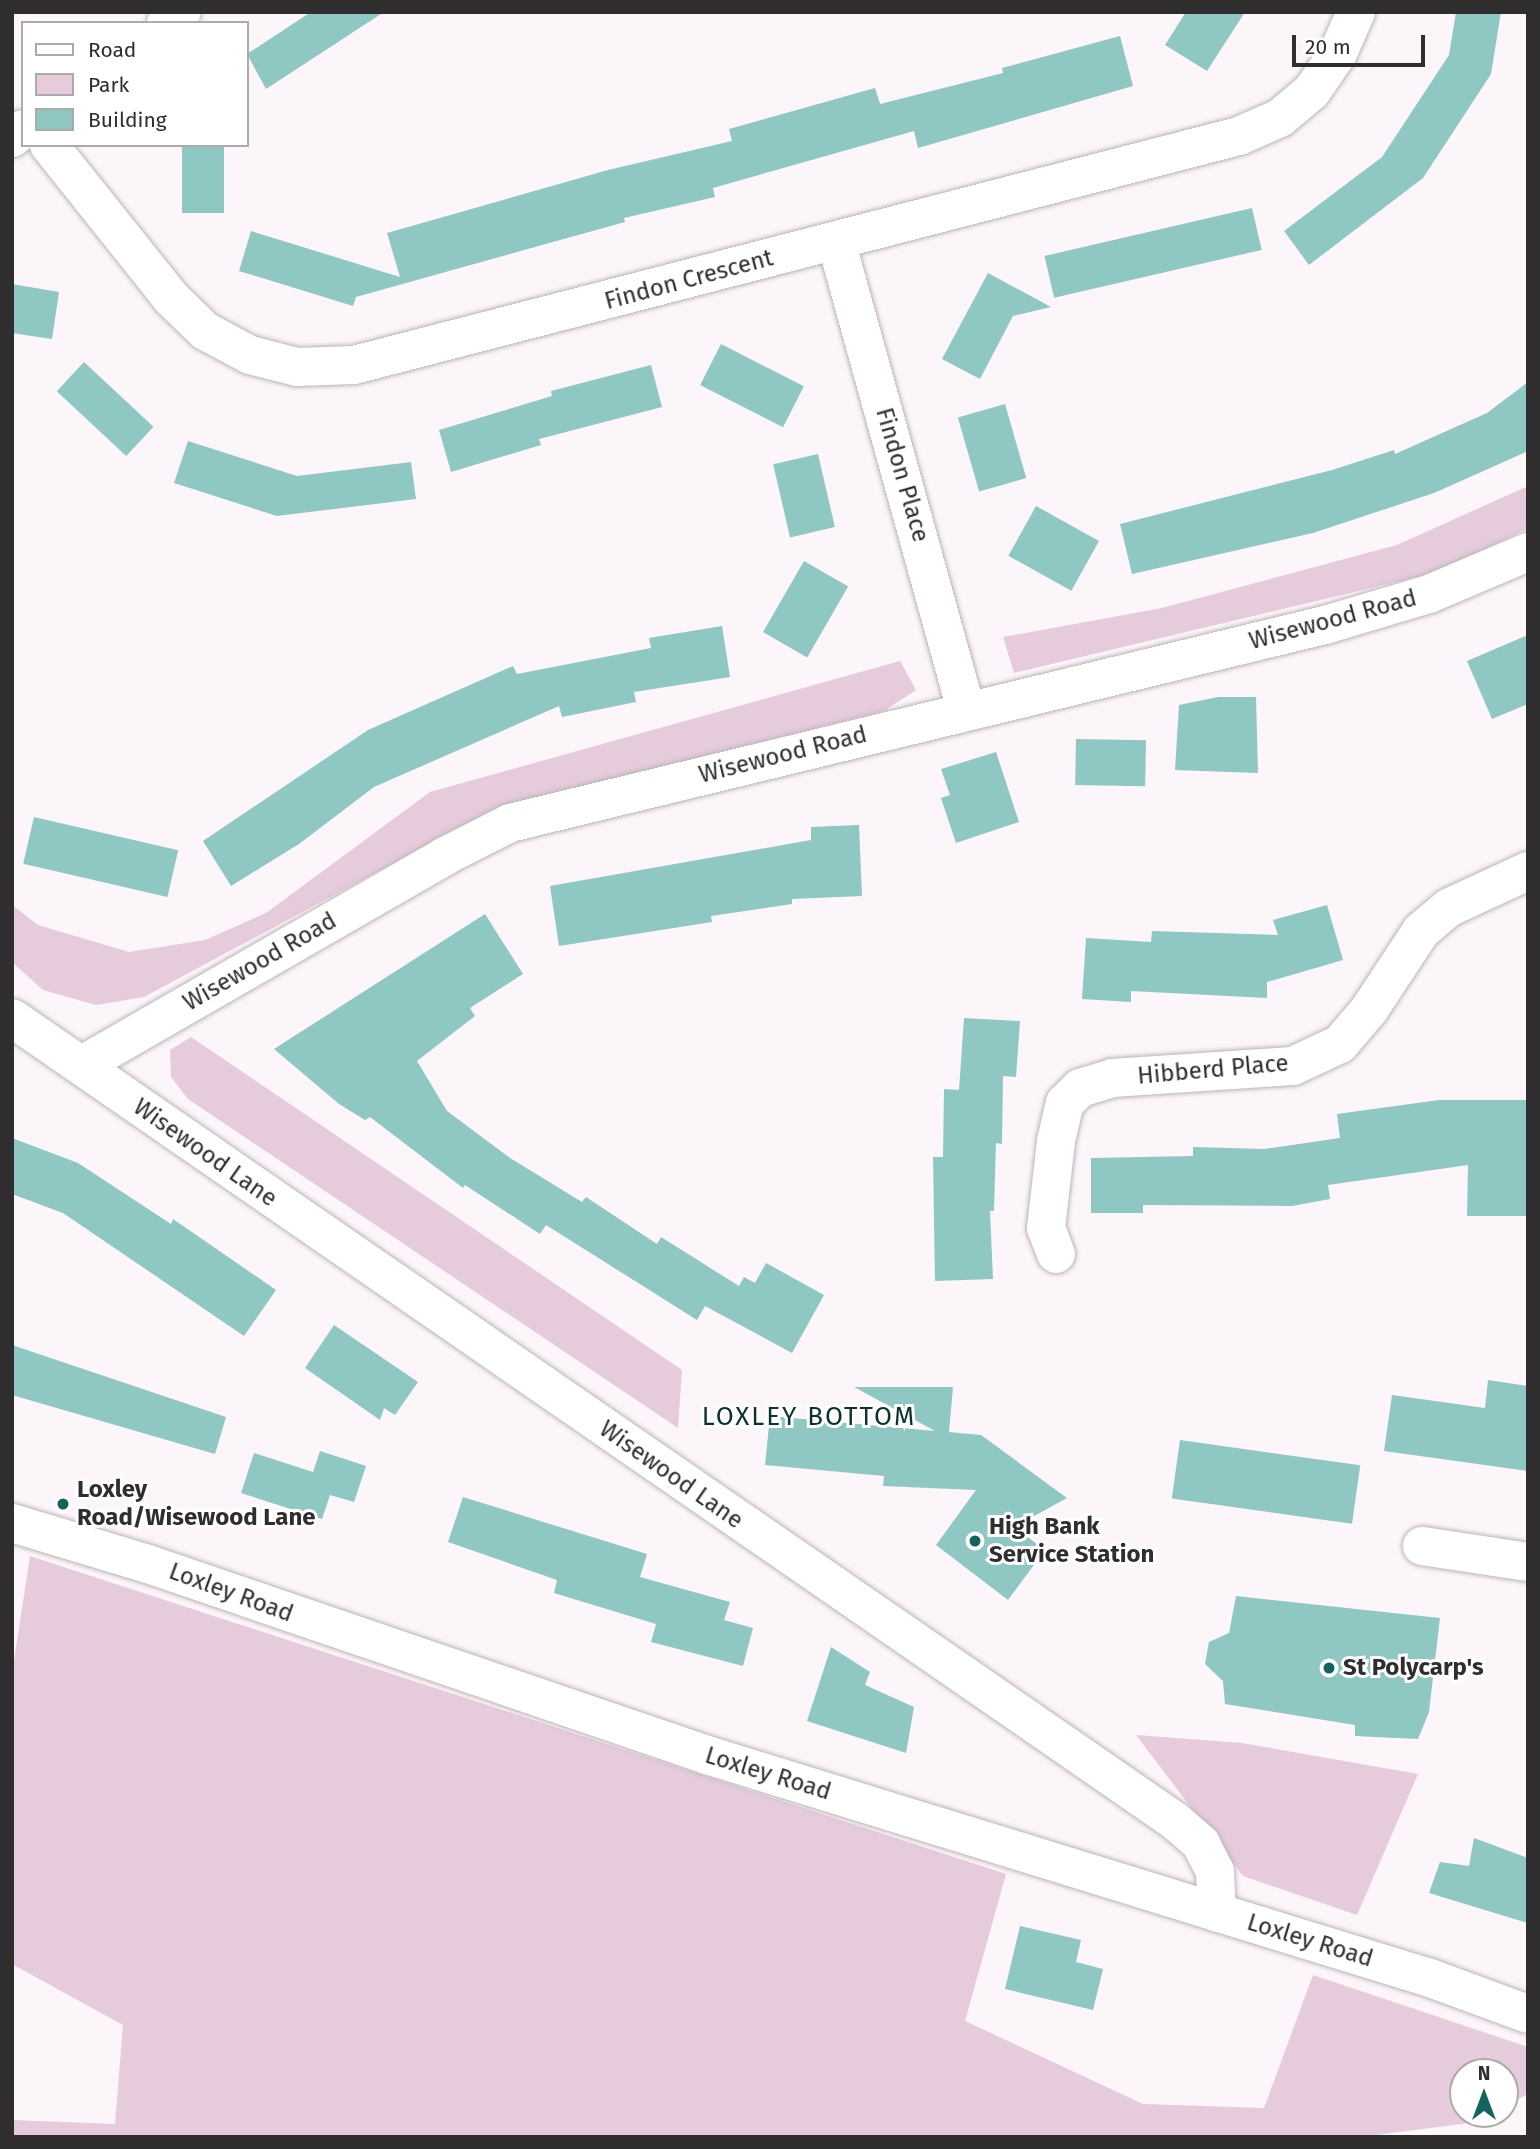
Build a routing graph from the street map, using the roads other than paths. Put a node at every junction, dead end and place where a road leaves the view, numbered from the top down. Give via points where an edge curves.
1 (1356, 12) edge
2 (51, 147) edge
3 (836, 241) junction
4 (1528, 552) edge
5 (966, 710) junction
6 (1528, 871) edge
7 (12, 1018) edge
8 (82, 1065) junction
9 (1056, 1254) dead end
10 (12, 1522) edge
11 (1422, 1546) dead end
12 (1528, 1562) edge
13 (1217, 1913) junction
14 (1528, 2014) edge

1 - 3 street, Findon Crescent via 1338,54 1312,91 1280,118
2 - 3 street, Findon Crescent via 171,298 205,331 250,355 297,367 354,365 420,351
3 - 5 street, Findon Place
4 - 5 street, Wisewood Road via 1429,594 1325,625
5 - 8 street, Wisewood Road via 510,823
6 - 9 street, Hibberd Place via 1448,908 1421,931 1370,1010 1340,1044 1293,1066 1112,1078 1080,1088 1065,1103 1056,1140 1046,1228
7 - 8 street, Wisewood Lane
8 - 13 street, Wisewood Lane via 1175,1821 1201,1844 1215,1871
10 - 13 street, Loxley Road via 149,1564 707,1755
11 - 12 street
13 - 14 street, Loxley Road via 1430,1978

